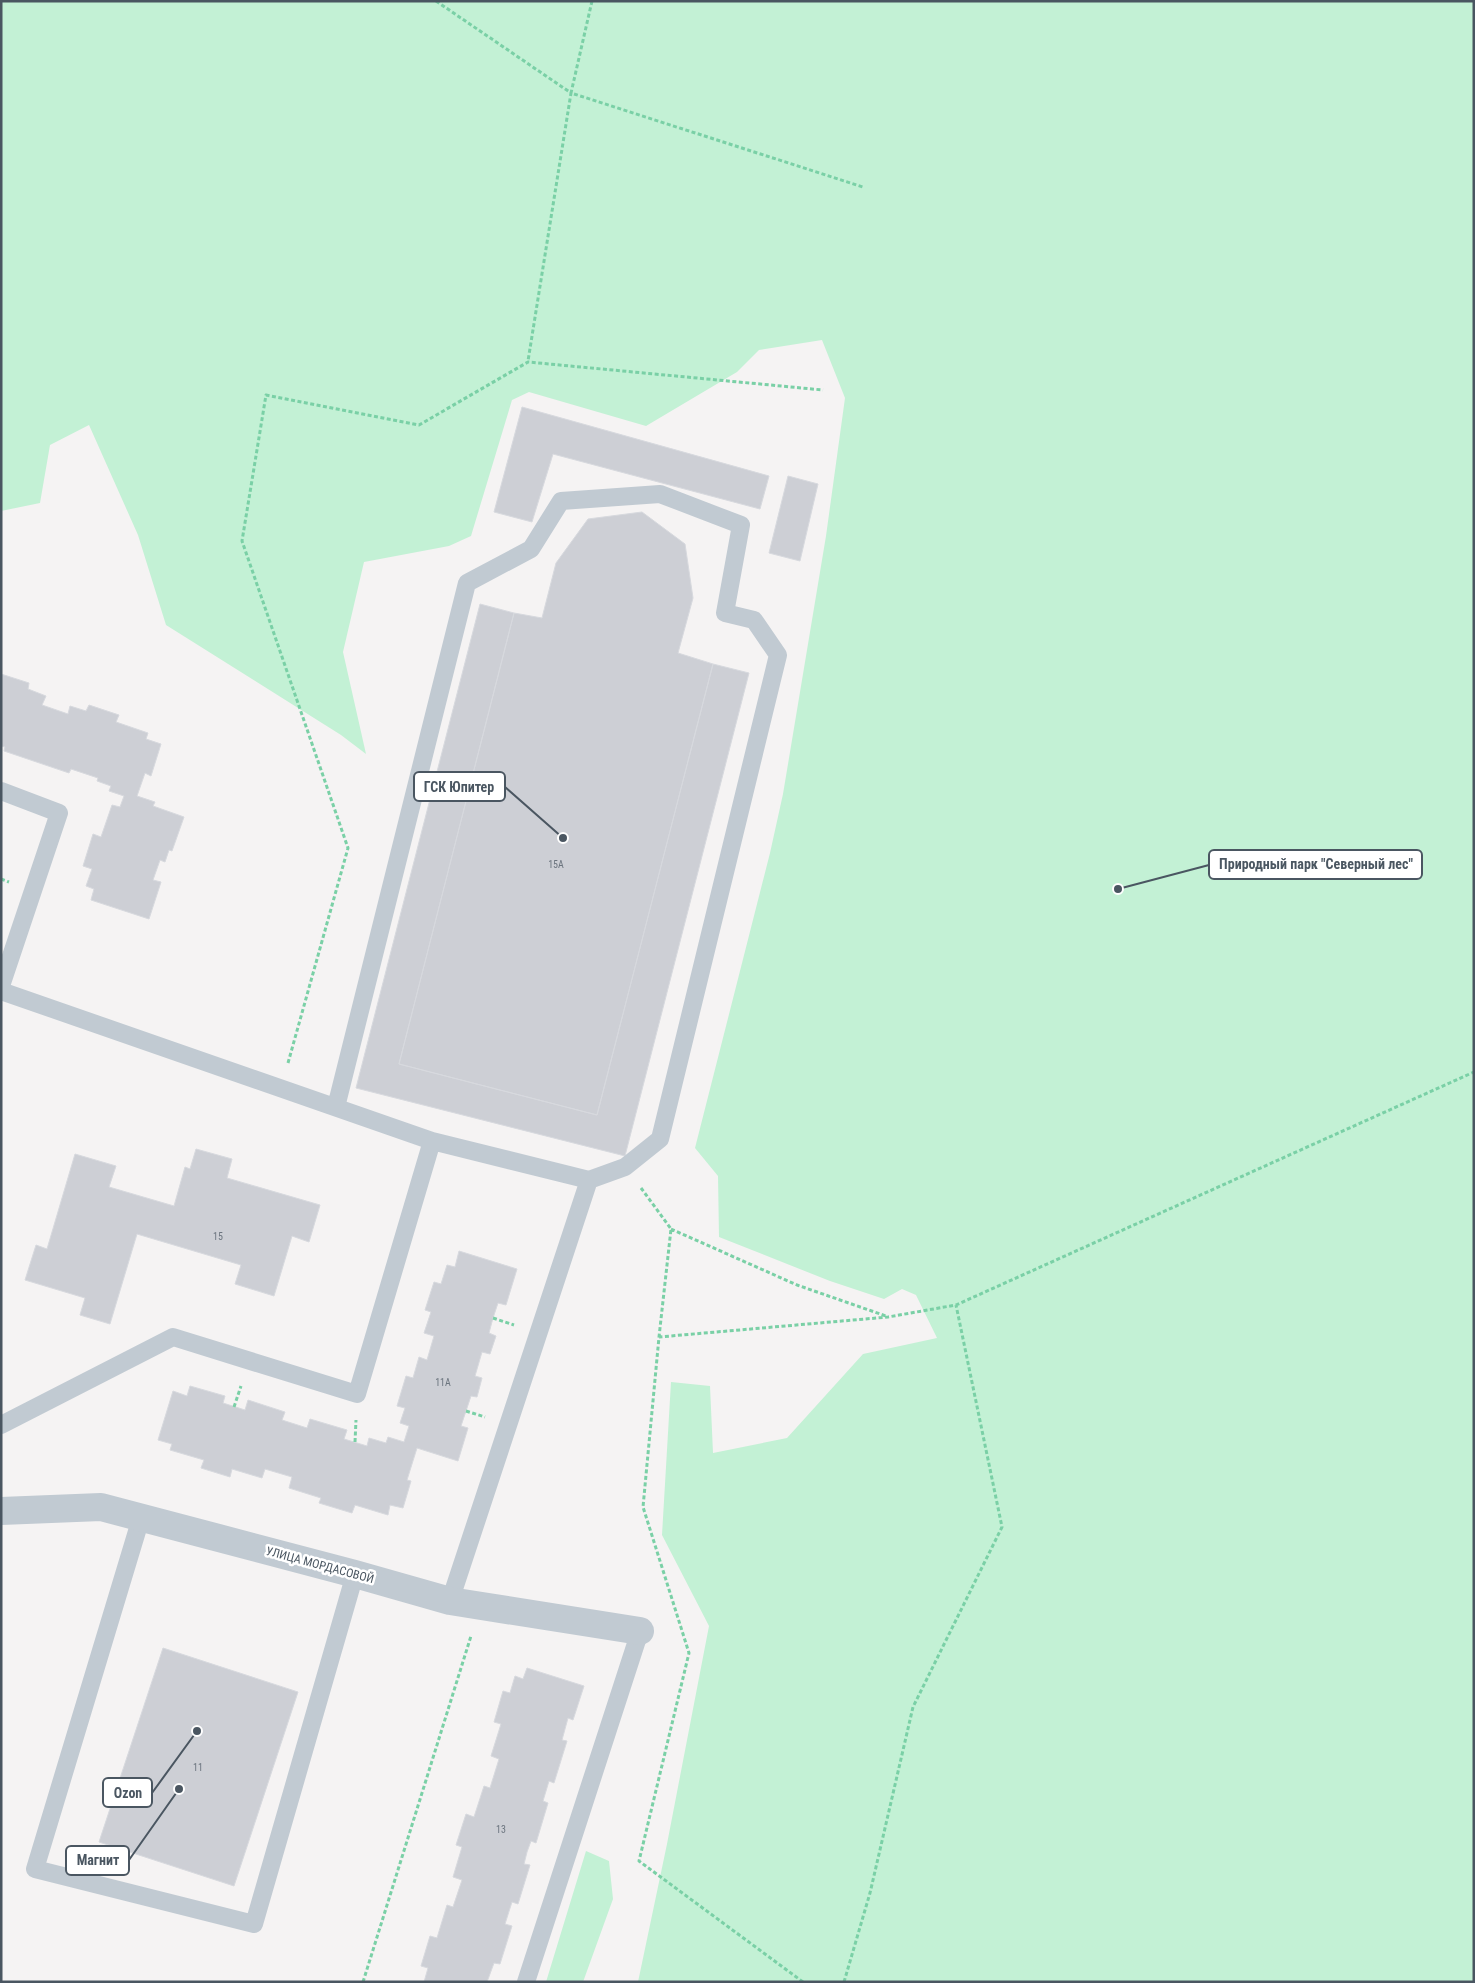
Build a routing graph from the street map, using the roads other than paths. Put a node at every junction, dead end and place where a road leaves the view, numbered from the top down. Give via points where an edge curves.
1 (1, 791) edge
2 (1, 986) edge
3 (1, 991) edge
4 (336, 1107) junction
5 (432, 1141) junction
6 (589, 1180) junction
7 (1, 1425) edge
8 (1, 1511) edge
9 (141, 1518) junction
10 (355, 1574) junction
11 (450, 1601) junction
12 (640, 1631) joint
13 (526, 1982) edge

1 - 2 lane via 59,813
3 - 4 lane
4 - 5 lane
4 - 6 lane via 467,583 530,549 561,500 660,494 741,525 725,613 754,620 778,655 660,1140 625,1167
5 - 6 lane
5 - 7 lane via 357,1394 173,1336
6 - 11 lane
8 - 9 street, УЛИЦА МОРДАСОВОЙ via 101,1507
9 - 10 street, УЛИЦА МОРДАСОВОЙ
9 - 10 lane via 35,1869 254,1924
10 - 11 street, УЛИЦА МОРДАСОВОЙ
11 - 12 street, УЛИЦА МОРДАСОВОЙ
12 - 13 lane

